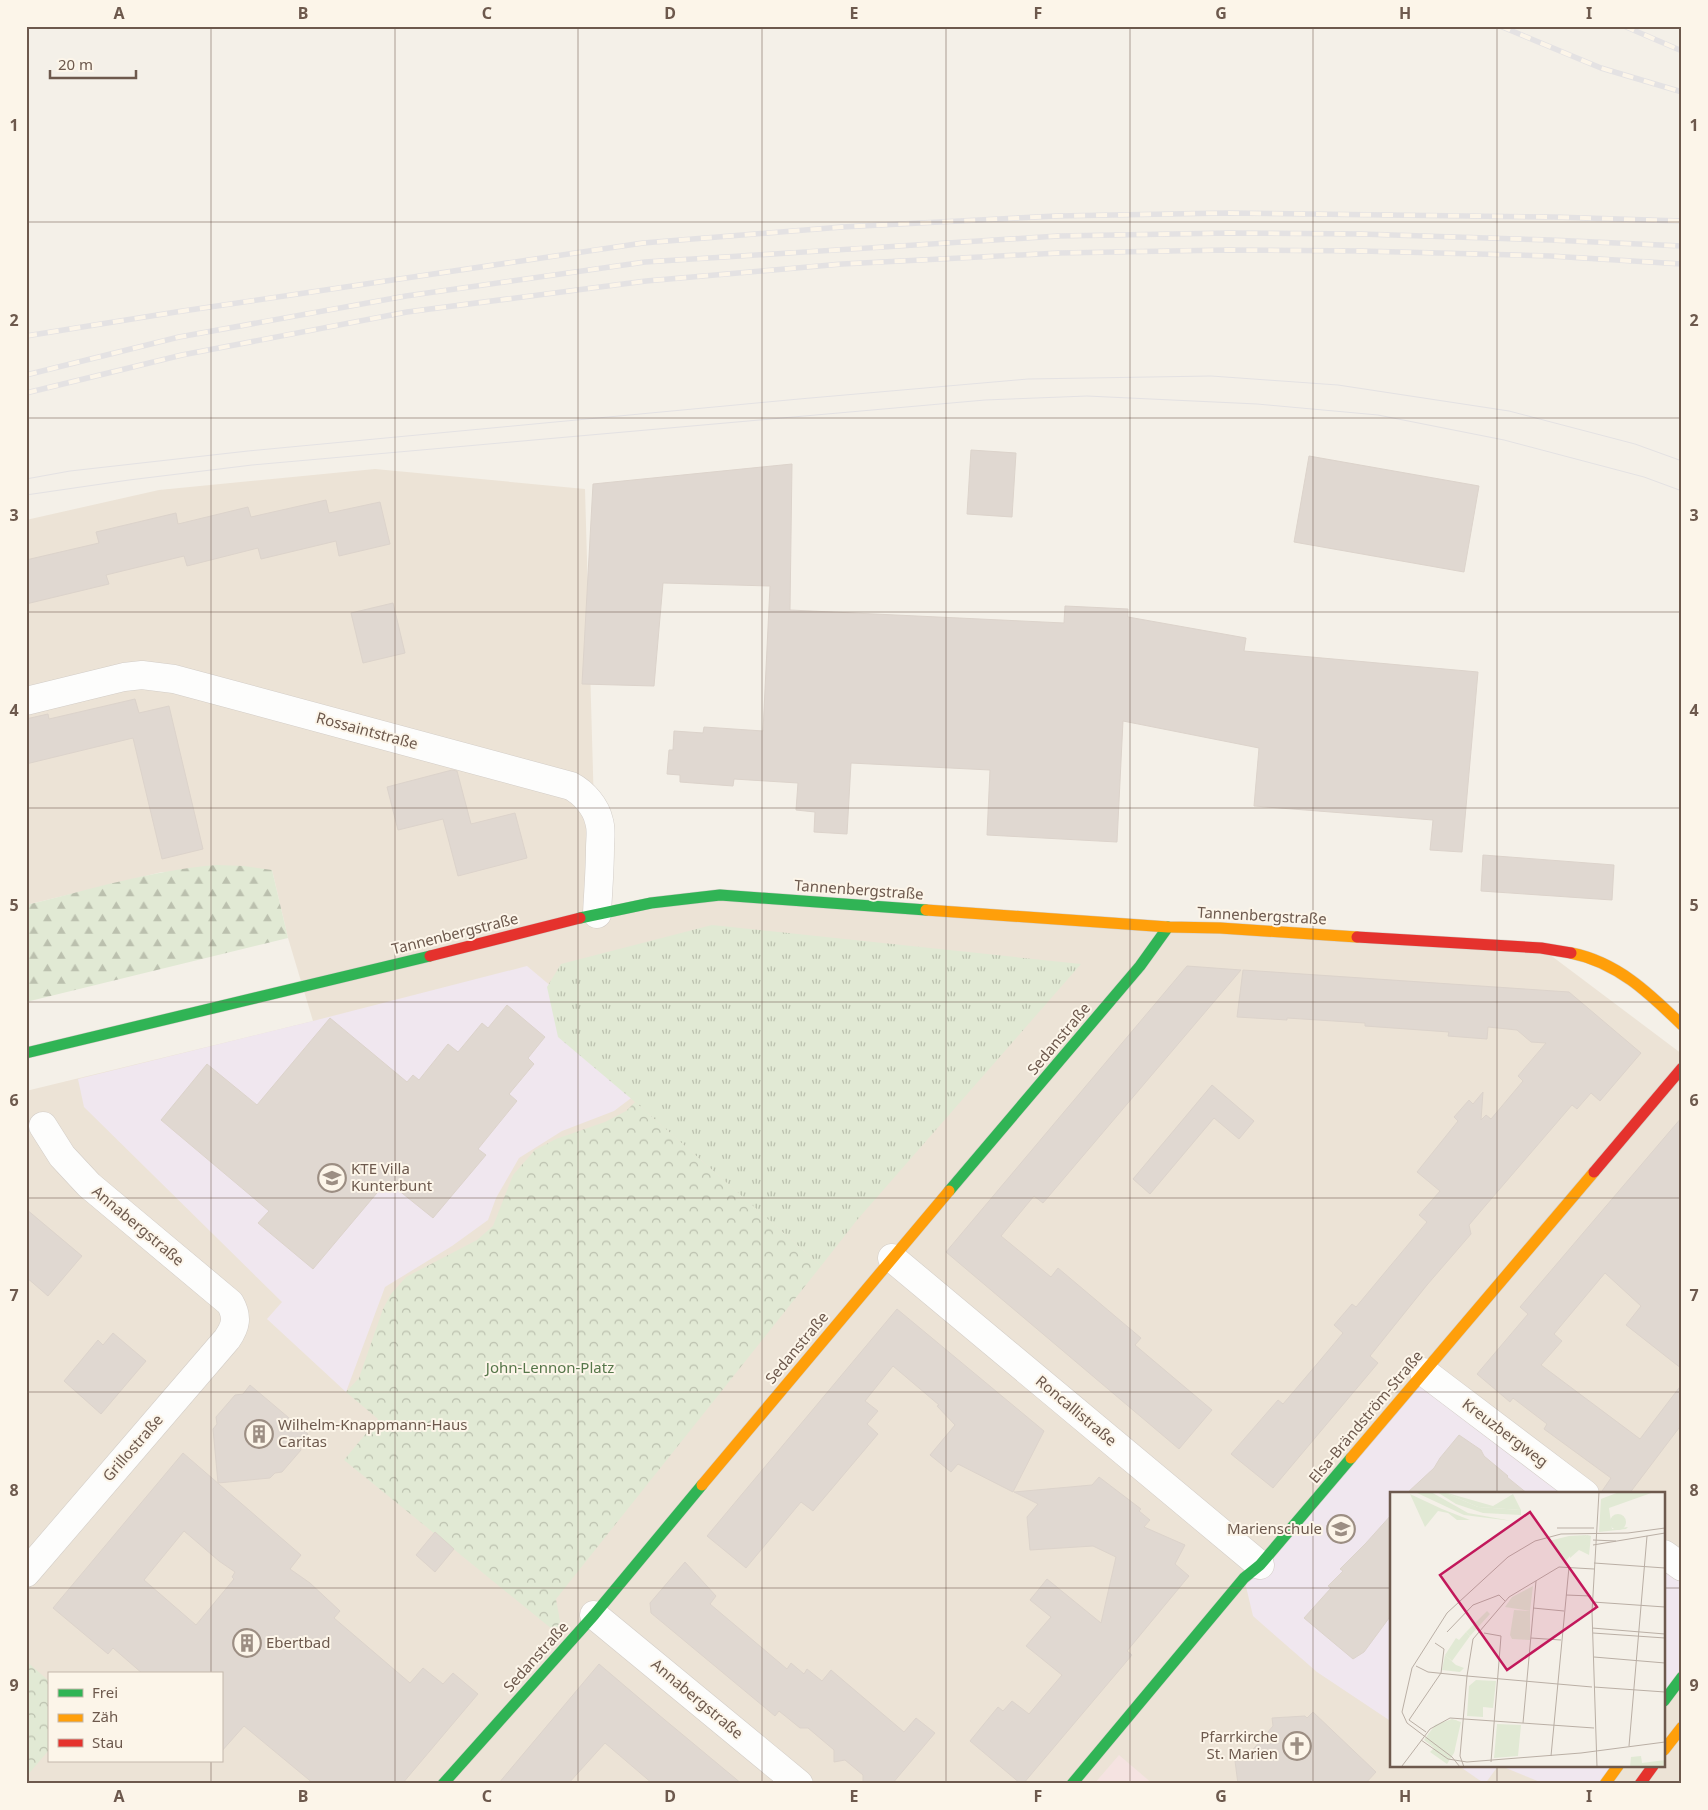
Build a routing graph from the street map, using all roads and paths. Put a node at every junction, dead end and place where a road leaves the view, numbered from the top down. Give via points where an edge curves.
1 (26, 701) edge
2 (597, 914) junction
3 (1168, 927) junction
4 (1682, 1025) edge
5 (26, 1053) edge
6 (1682, 1068) edge
7 (43, 1126) dead end
8 (892, 1258) junction
9 (236, 1321) joint
10 (1424, 1372) junction
11 (1582, 1492) edge
12 (1666, 1555) edge
13 (1260, 1565) junction
14 (1682, 1567) edge
15 (26, 1573) edge
16 (594, 1615) junction
17 (1682, 1677) edge
18 (1666, 1698) edge
19 (1682, 1728) edge
20 (1666, 1748) edge
21 (1617, 1768) edge
22 (1652, 1768) edge
23 (443, 1784) edge
24 (799, 1784) edge
25 (1072, 1784) edge
26 (1605, 1784) edge
27 (1640, 1784) edge

1 - 2 street, Rossaintstraße via 124,677 157,676 571,786 585,797 599,820
2 - 3 street, Tannenbergstraße via 678,898 720,896
2 - 5 street, Tannenbergstraße
3 - 4 street, Tannenbergstraße via 1541,948 1584,956 1612,967 1635,982
3 - 8 street, Sedanstraße via 1140,966
6 - 10 street, Elsa-Brändström-Straße
7 - 9 street, Annabergstraße via 62,1156 89,1185 230,1302
8 - 13 street, Roncallistraße
8 - 16 street, Sedanstraße
9 - 15 street, Grillostraße via 227,1340
10 - 11 street, Kreuzbergweg
10 - 13 street, Elsa-Brändström-Straße
12 - 14 street
13 - 25 street, Elsa-Brändström-Straße via 1244,1578
16 - 23 street, Sedanstraße
16 - 24 street, Annabergstraße
17 - 18 street
19 - 20 street
21 - 26 street
22 - 27 street

